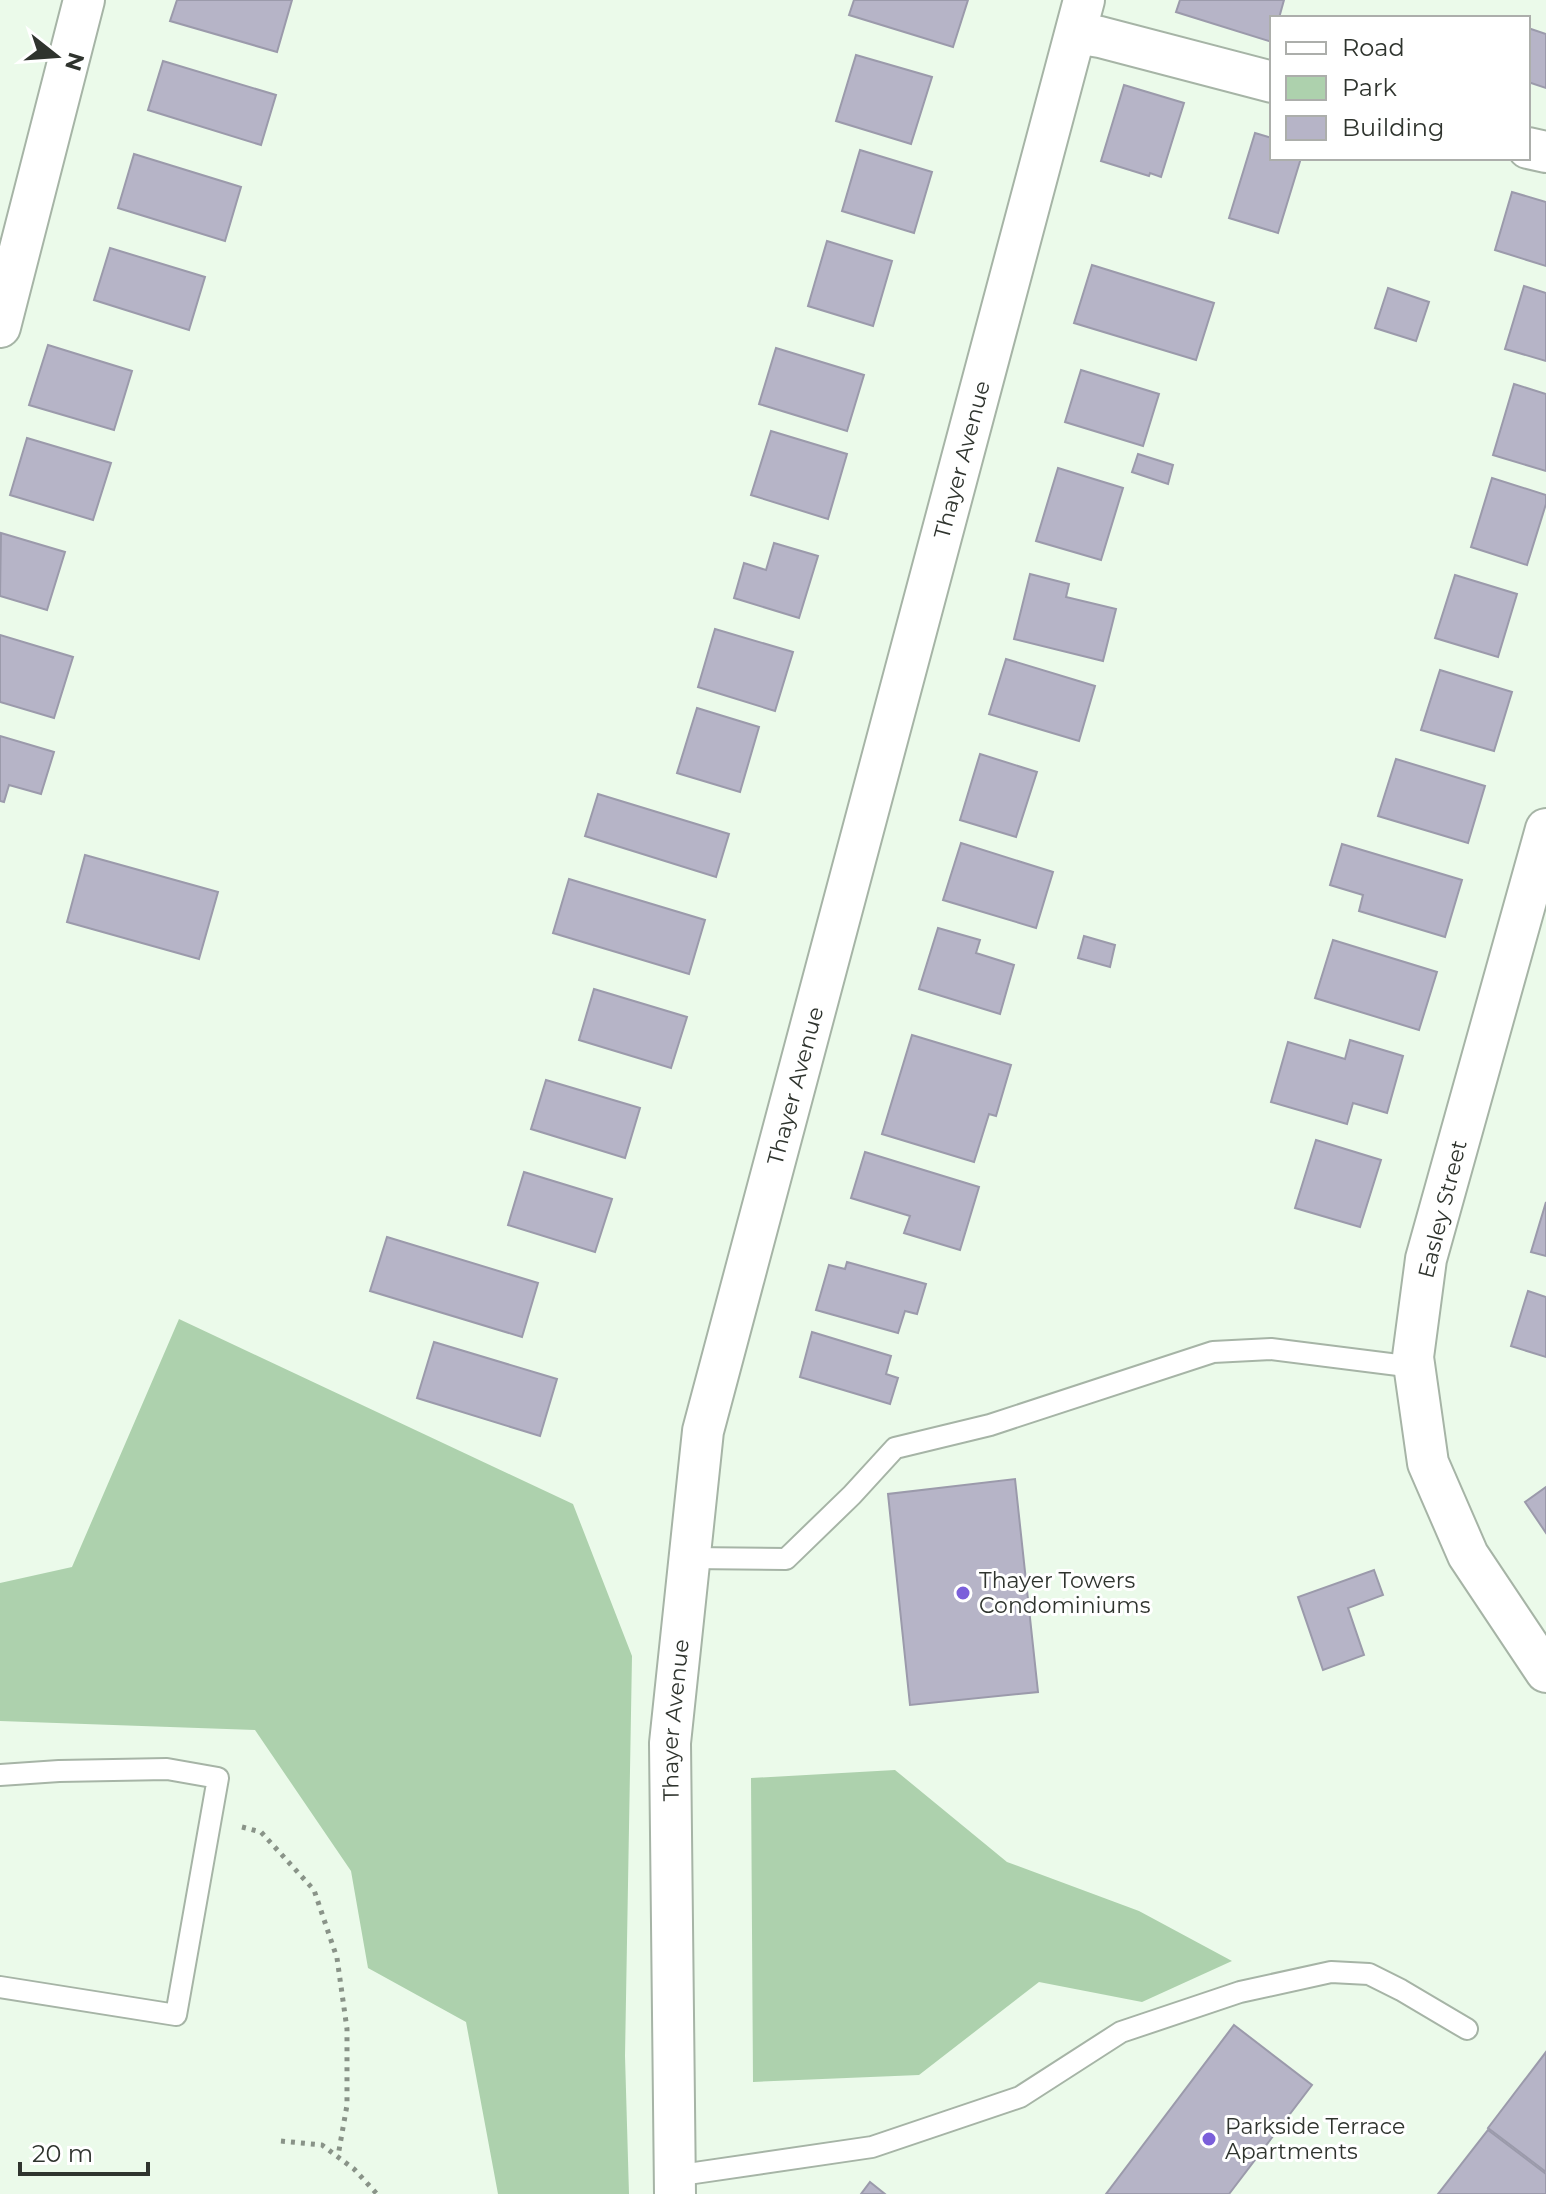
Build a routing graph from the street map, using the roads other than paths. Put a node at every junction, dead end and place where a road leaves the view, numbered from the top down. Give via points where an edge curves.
1 (84, 0) edge
2 (1080, 17) edge
3 (1270, 81) edge
4 (0, 327) edge
5 (1546, 829) edge
6 (1414, 1367) junction
7 (689, 1558) junction
8 (1544, 1667) edge
9 (0, 1775) edge
10 (0, 1987) edge
11 (1467, 2029) dead end
12 (674, 2185) edge

1 - 4 street
2 - 3 street via 1100,37
2 - 7 street, Thayer Avenue via 703,1431
5 - 6 street, Easley Street via 1426,1259
6 - 7 lane via 1271,1349 1213,1352 990,1425 895,1448 786,1559
6 - 8 street, Easley Street via 1428,1463 1468,1555
7 - 12 street, Thayer Avenue via 670,1743
9 - 10 lane via 167,1769 218,1778 176,2015
11 - 12 lane via 1369,1974 1331,1972 1240,1992 1121,2032 1020,2097 872,2147

